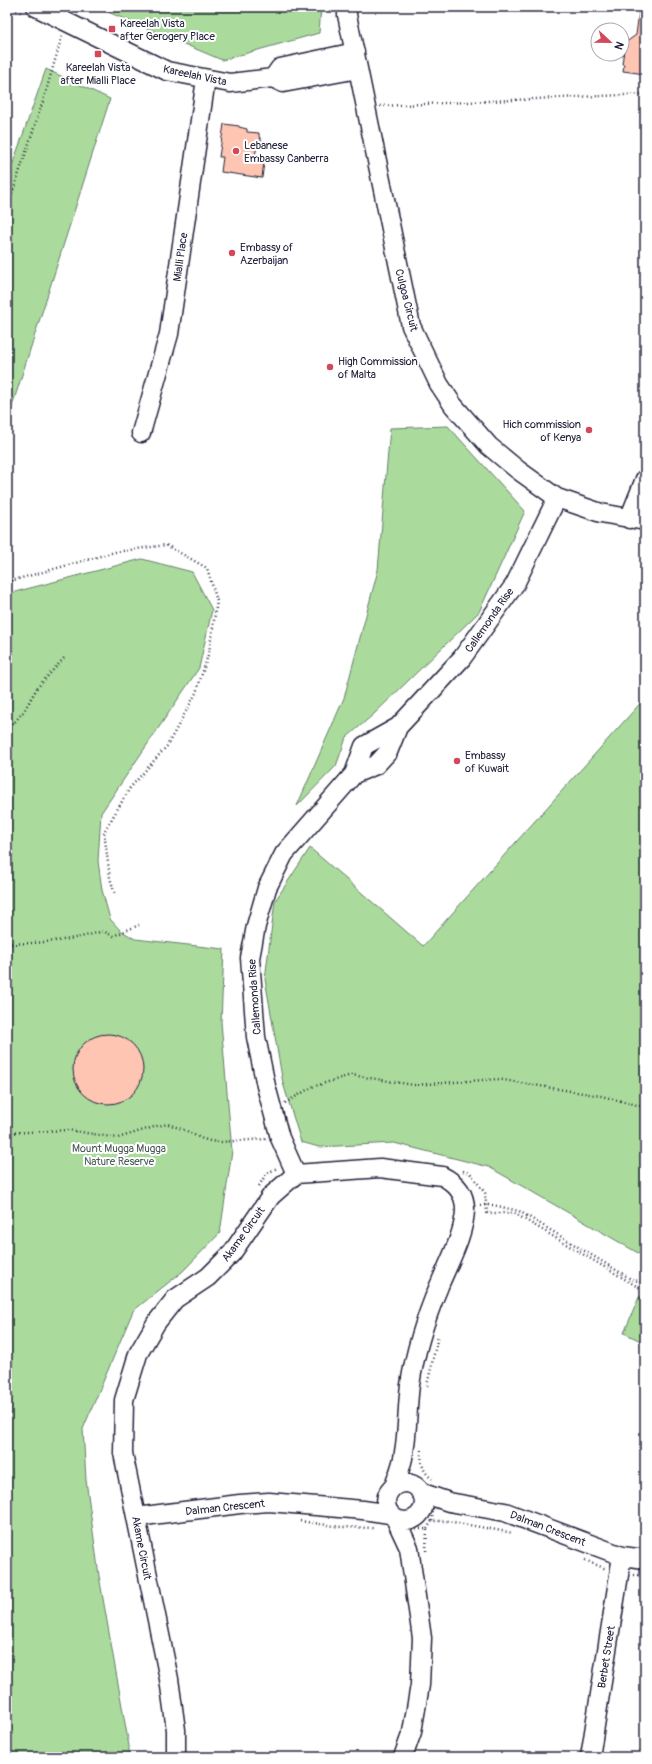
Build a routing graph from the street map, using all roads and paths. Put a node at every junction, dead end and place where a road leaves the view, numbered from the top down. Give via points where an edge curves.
1 (36, 7) edge
2 (347, 7) edge
3 (66, 22) junction
4 (356, 61) junction
5 (206, 79) junction
6 (645, 94) edge
7 (380, 114) dead end
8 (7, 209) edge
9 (142, 433) dead end
10 (645, 479) edge
11 (557, 498) junction
12 (637, 520) edge
13 (7, 582) edge
14 (64, 658) dead end
15 (7, 731) edge
16 (115, 894) dead end
17 (139, 925) dead end
18 (7, 944) edge
19 (645, 1107) edge
20 (272, 1112) junction
21 (7, 1133) edge
22 (267, 1133) dead end
23 (280, 1167) dead end
24 (296, 1174) junction
25 (255, 1192) dead end
26 (465, 1204) junction
27 (487, 1213) dead end
28 (483, 1216) dead end
29 (645, 1283) edge
30 (439, 1334) dead end
31 (426, 1390) dead end
32 (421, 1443) dead end
33 (415, 1509) junction
34 (136, 1517) junction
35 (294, 1520) dead end
36 (515, 1534) dead end
37 (427, 1556) dead end
38 (582, 1558) dead end
39 (645, 1560) edge
40 (621, 1564) junction
41 (645, 1576) edge
42 (176, 1757) edge
43 (403, 1757) edge
44 (590, 1757) edge

1 - 3 street, Kareelah Vista
2 - 4 street, Culgoa Circuit
3 - 5 street, Kareelah Vista via 167,71
3 - 8 path
4 - 5 street, Kareelah Vista via 284,83 273,78 230,83
4 - 11 street, Culgoa Circuit via 411,326 439,384 453,405 489,446
5 - 9 street, Mialli Place via 168,334
6 - 7 path via 379,106
10 - 12 street
11 - 12 street, Culgoa Circuit via 601,513
11 - 20 street, Callemonda Rise via 515,584 462,658 398,727 364,746 354,774 284,854 267,888 250,958 256,1037
13 - 16 path via 115,552 166,545 207,568 217,601 208,652 196,693 167,746 130,788 104,832 110,878
14 - 15 path via 37,688 24,711
17 - 18 path via 113,936 103,931 84,937
19 - 20 path via 601,1096 497,1079 414,1085 351,1075 312,1087
20 - 24 street, Callemonda Rise
21 - 22 path via 68,1130 118,1138 168,1124 210,1142 269,1138
23 - 25 path via 266,1174
24 - 26 street via 380,1168 442,1176 459,1188
24 - 34 street, Akame Circuit via 271,1196 232,1253 208,1277 176,1299 156,1323 138,1354 124,1400 123,1453
26 - 29 path via 493,1205 519,1212 631,1279
26 - 33 street via 458,1241 434,1297 419,1344 410,1385 404,1452
27 - 28 path
30 - 31 path
32 - 33 path via 421,1463 425,1473 433,1481
33 - 34 street, Dalman Crescent via 363,1510 269,1502
33 - 35 path via 341,1526
33 - 36 path via 447,1521
33 - 37 path
33 - 40 street, Dalman Crescent via 505,1512
33 - 43 street via 409,1548 422,1638 420,1684 412,1732
34 - 42 street, Akame Circuit via 168,1679 176,1730
38 - 40 path via 610,1571
39 - 40 street, Dalman Crescent
40 - 41 path
40 - 44 street, Berbet Street

